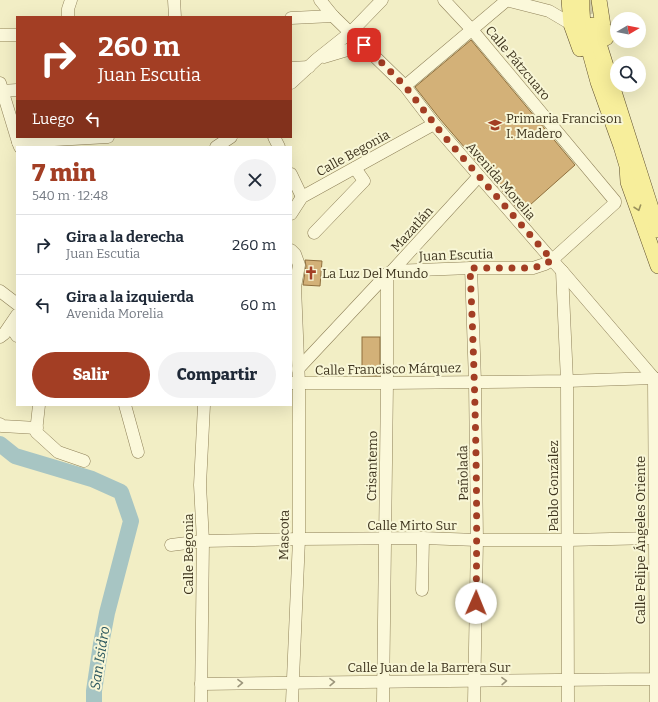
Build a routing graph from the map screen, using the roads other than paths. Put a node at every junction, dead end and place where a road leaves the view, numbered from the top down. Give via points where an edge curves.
1 (70, 0) edge
2 (174, 0) edge
3 (320, 0) edge
4 (382, 0) edge
5 (444, 0) edge
6 (507, 0) edge
7 (569, 0) edge
8 (599, 0) edge
9 (582, 5) edge
10 (68, 16) edge
11 (174, 16) edge
12 (333, 16) junction
13 (292, 18) edge
14 (571, 24) junction
15 (593, 25) tunnel mouth
16 (473, 30) junction
17 (351, 32) junction
18 (0, 35) edge
19 (16, 35) edge
20 (364, 45) junction
21 (612, 56) edge
22 (313, 63) junction
23 (292, 68) edge
24 (292, 83) edge
25 (405, 86) junction
26 (1, 87) edge
27 (16, 90) edge
28 (623, 92) edge
29 (434, 124) junction
30 (16, 135) edge
31 (95, 138) edge
32 (230, 138) edge
33 (19, 145) edge
34 (218, 146) edge
35 (355, 168) junction
36 (292, 176) edge
37 (479, 176) junction
38 (628, 182) junction
39 (302, 198) junction
40 (616, 201) joint
41 (658, 212) edge
42 (292, 213) edge
43 (658, 230) edge
44 (314, 234) dead end
45 (292, 251) edge
46 (552, 260) junction
47 (658, 266) edge
48 (470, 268) junction
49 (562, 271) junction
50 (390, 273) junction
51 (0, 291) edge
52 (16, 303) edge
53 (298, 369) junction
54 (656, 380) edge
55 (567, 381) junction
56 (475, 382) junction
57 (295, 383) edge
58 (387, 383) junction
59 (39, 406) edge
60 (125, 406) edge
61 (204, 406) edge
62 (0, 424) edge
63 (37, 428) junction
64 (138, 452) dead end
65 (84, 461) dead end
66 (423, 538) junction
67 (654, 538) junction
68 (299, 539) junction
69 (385, 539) junction
70 (477, 540) junction
71 (568, 540) junction
72 (203, 541) junction
73 (171, 545) dead end
74 (422, 590) dead end
75 (657, 679) edge
76 (568, 680) junction
77 (384, 681) junction
78 (475, 681) junction
79 (293, 682) junction
80 (201, 684) junction
81 (200, 702) edge
82 (292, 702) edge
83 (383, 702) edge
84 (474, 702) edge
85 (568, 702) edge
86 (656, 702) edge

1 - 10 street
2 - 11 street
3 - 12 street, Avenida Morelia
4 - 17 street
5 - 16 street, Calle Pátzcuaro
6 - 14 street via 549,11
6 - 16 street
7 - 14 main road
8 - 21 main road via 603,26
9 - 38 main road via 587,42 627,166
12 - 13 street
12 - 17 street, Avenida Morelia
14 - 38 main road via 621,173
15 - 43 main road
16 - 25 street
16 - 40 street, Calle Pátzcuaro
17 - 20 street, Avenida Morelia
17 - 22 street
18 - 19 street
20 - 22 street
20 - 25 street, Avenida Morelia
22 - 23 street
22 - 24 street
25 - 29 street, Avenida Morelia
26 - 27 street
26 - 30 street
28 - 41 main road
29 - 35 street, Calle Begonia
29 - 37 street, Avenida Morelia
31 - 33 street
32 - 34 street
35 - 39 street, Calle Begonia
35 - 44 street via 364,181
36 - 39 street
37 - 46 street, Avenida Morelia
37 - 50 street, Mazatlán
38 -> 47 main road
39 - 42 street, Calle Begonia
40 - 46 street, Juan Escutia
45 - 53 street, Mascota via 300,265 295,286
46 - 48 street, Juan Escutia via 533,268
46 - 49 street, Avenida Morelia
48 - 50 street, Juan Escutia
48 - 56 street, Pañolada
49 - 54 street, Avenida Morelia
49 - 55 street, Pablo González
50 - 53 street, Mazatlán
50 - 58 street, Crisantemo
51 - 52 street
53 - 57 street, Mascota
54 - 55 street, Calle Francisco Márquez
54 - 67 street, Calle Felipe Ángeles Oriente
55 - 56 street, Calle Francisco Márquez
55 - 71 street, Pablo González
56 - 58 street, Calle Francisco Márquez
56 - 70 street, Pañolada
57 - 58 street, Calle Francisco Márquez
57 - 68 street, Mascota
58 - 69 street, Crisantemo
59 - 63 street
60 - 64 street
61 - 72 street, Calle Begonia via 200,485
62 - 63 street
63 - 65 street via 36,432 58,452
66 - 69 street, Calle Mirto Sur
66 - 70 street, Calle Mirto Sur
66 - 74 street
67 - 71 street, Calle Mirto Sur
67 - 75 street, Calle Felipe Ángeles Oriente
68 - 69 street, Calle Mirto Sur
68 - 72 street, Calle Mirto Sur
68 - 79 street, Mascota
69 - 77 street, Crisantemo
70 - 71 street, Calle Mirto Sur
70 - 78 street, Pañolada
71 - 76 street, Pablo González
72 - 73 street, Calle Mirto Sur
72 - 80 street, Calle Begonia
75 - 76 street, Calle Juan de la Barrera Sur
75 - 86 street, Calle Felipe Ángeles Oriente
78 -> 76 street, Calle Juan de la Barrera Sur
76 - 85 street, Pablo González
77 - 78 street, Calle Juan de la Barrera Sur
79 -> 77 street, Calle Juan de la Barrera Sur
77 - 83 street, Crisantemo
78 - 84 street, Pañolada
80 -> 79 street, Calle Juan de la Barrera Sur
79 - 82 street, Mascota
80 - 81 street, Calle Begonia

